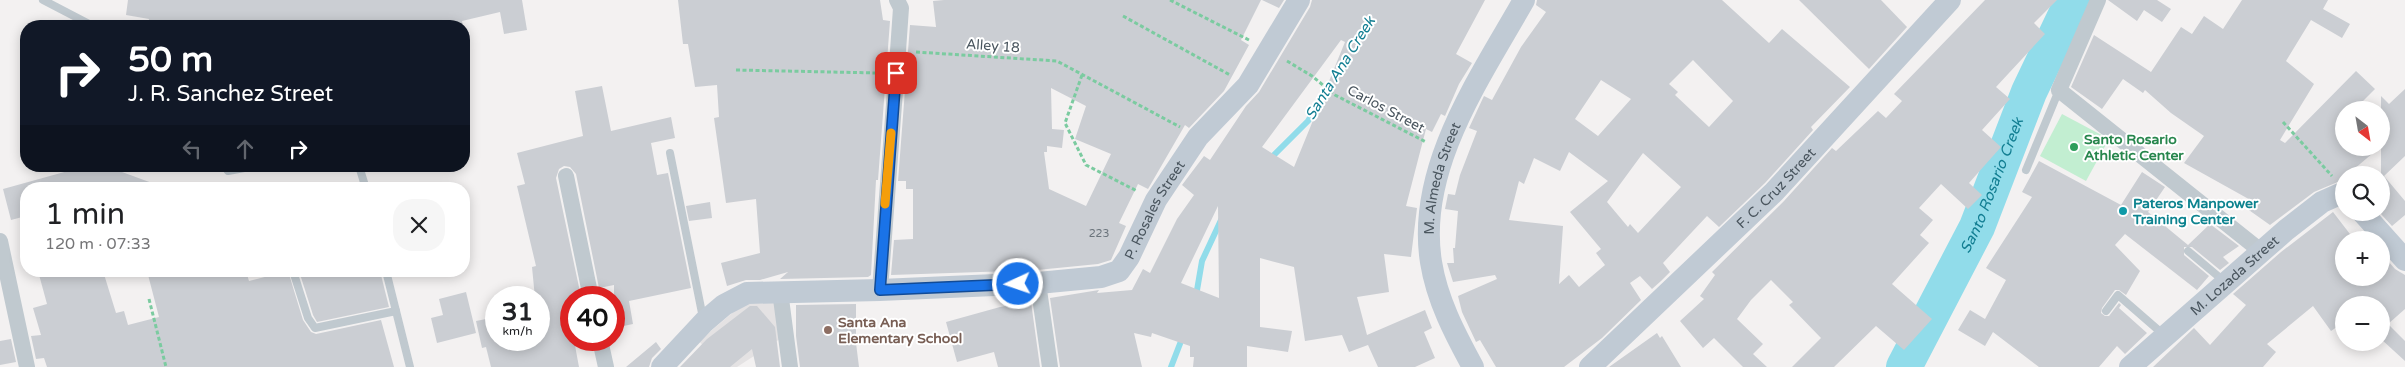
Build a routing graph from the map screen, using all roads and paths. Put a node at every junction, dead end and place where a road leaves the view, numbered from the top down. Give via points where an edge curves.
1 (43, 0) edge
2 (1170, 0) edge
3 (1299, 0) edge
4 (1524, 0) edge
5 (1950, 0) edge
6 (2098, 0) edge
7 (900, 3) edge
8 (1123, 16) dead end
9 (81, 20) edge
10 (1269, 50) junction
11 (898, 51) junction
12 (736, 70) dead end
13 (896, 73) junction
14 (1082, 75) junction
15 (1248, 85) junction
16 (2059, 90) junction
17 (2283, 122) dead end
18 (1198, 136) junction
19 (1444, 152) junction
20 (670, 153) dead end
21 (2026, 170) dead end
22 (566, 176) dead end
23 (2335, 179) edge
24 (2335, 197) edge
25 (1156, 200) junction
26 (2370, 221) edge
27 (0, 241) edge
28 (2188, 251) dead end
29 (2262, 252) junction
30 (2405, 260) edge
31 (295, 277) edge
32 (388, 277) edge
33 (1038, 283) junction
34 (2226, 283) junction
35 (589, 286) edge
36 (880, 290) junction
37 (780, 291) junction
38 (149, 299) dead end
39 (396, 311) junction
40 (2106, 311) dead end
41 (704, 322) junction
42 (2165, 336) junction
43 (602, 351) edge
44 (27, 367) edge
45 (166, 367) edge
46 (410, 367) edge
47 (606, 367) edge
48 (662, 367) edge
49 (790, 367) edge
50 (1050, 367) edge
51 (1473, 367) edge
52 (1590, 367) edge
53 (2130, 367) edge

1 - 9 lane
2 - 10 path, Carlos Street
3 - 10 street, P. Rosales Street
4 - 19 street, M. Almeda Street via 1473,90
5 - 52 street, F. C. Cruz Street via 1774,192
6 - 16 street
7 - 11 street
8 - 15 path
10 - 15 street, P. Rosales Street
10 - 19 path, Carlos Street via 1312,76 1335,95
11 - 13 street
11 - 14 path, Alley 18 via 1057,61
12 - 13 path
13 - 36 street
14 - 18 path, Alley 18
14 - 25 path via 1065,123 1086,165
15 - 18 street, P. Rosales Street
16 - 21 lane
16 - 29 street
17 - 23 path
18 - 25 street, P. Rosales Street
19 - 51 street, M. Almeda Street via 1432,188 1430,261 1451,325
20 - 41 lane
22 - 35 street
24 - 29 street, M. Lozada Street via 2322,202
25 - 33 street, P. Rosales Street via 1119,271 1101,277
26 - 30 street
27 - 44 street
28 - 34 lane
29 - 34 street, M. Lozada Street
31 - 39 lane via 308,318 315,328
32 - 39 lane
33 - 36 street, P. Rosales Street
33 - 50 street
34 - 42 street, M. Lozada Street
36 - 37 street, P. Rosales Street
37 - 41 street, P. Rosales Street via 747,293 724,305
37 - 49 street
38 - 45 path
39 - 46 lane
40 - 42 lane via 2118,296
41 - 48 street, P. Rosales Street
42 - 53 street, M. Lozada Street
43 - 47 street

